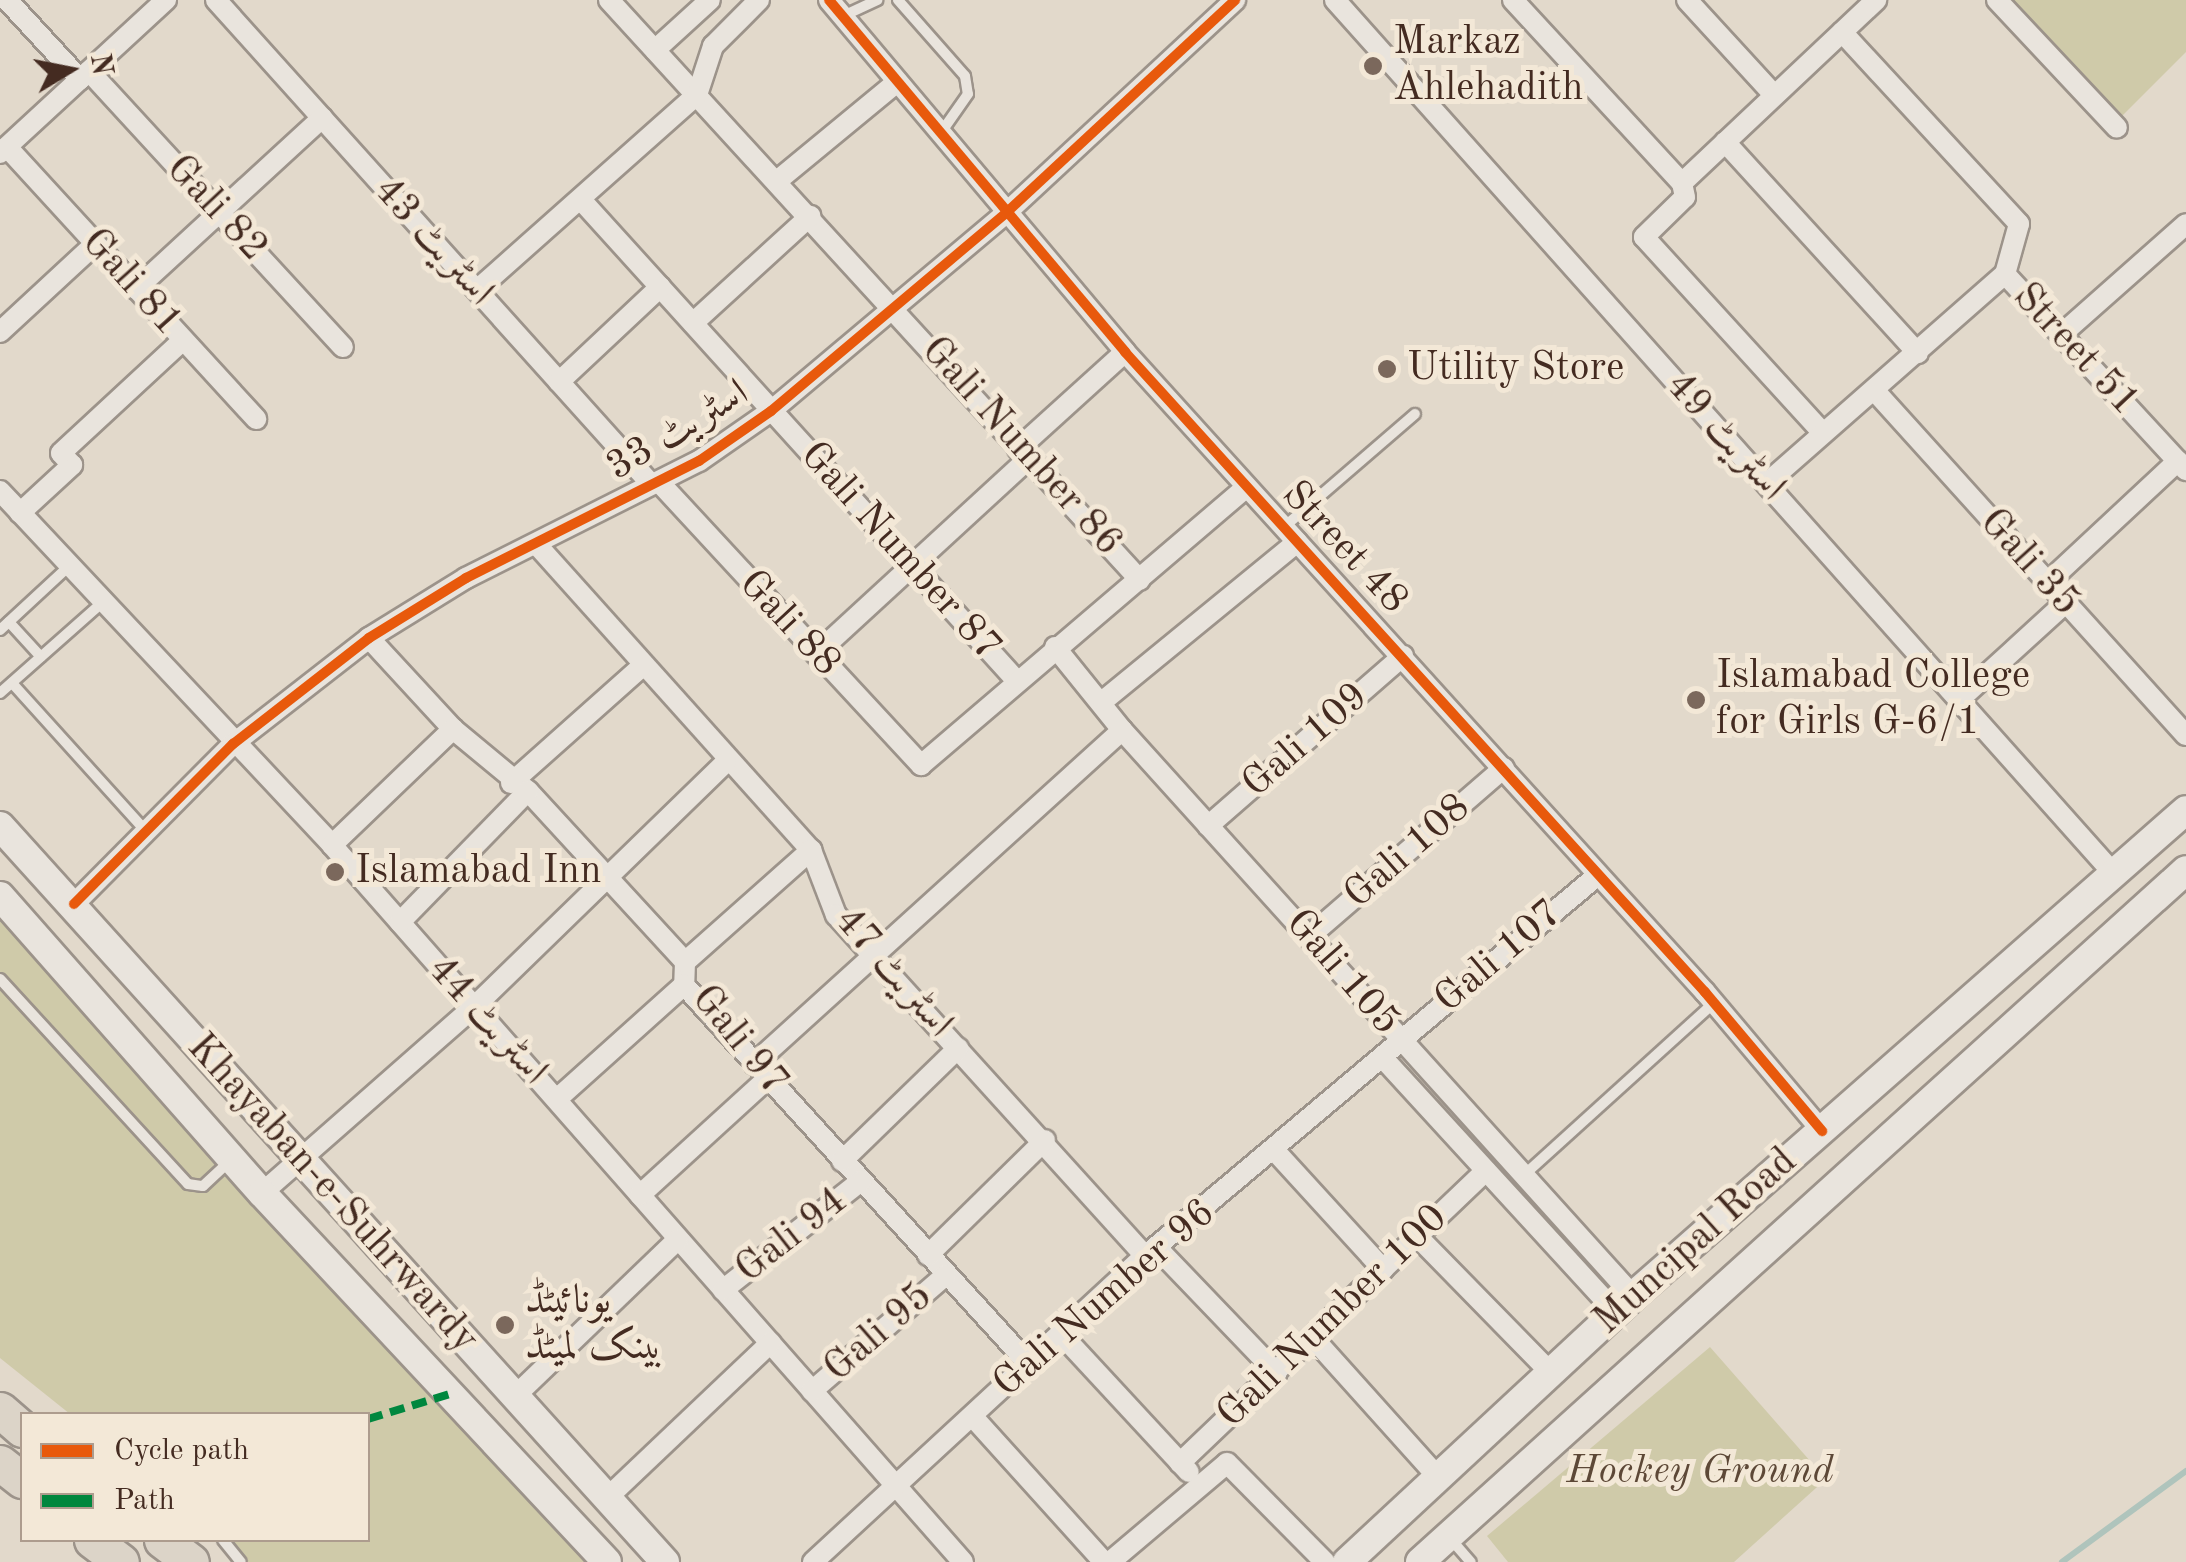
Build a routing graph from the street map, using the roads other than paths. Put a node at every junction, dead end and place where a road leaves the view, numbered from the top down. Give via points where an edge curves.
1 (7, 0) edge
2 (166, 0) edge
3 (216, 0) edge
4 (609, 0) edge
5 (710, 0) edge
6 (759, 0) edge
7 (878, 0) edge
8 (898, 0) edge
9 (1236, 0) edge
10 (1334, 0) edge
11 (1513, 0) edge
12 (1686, 0) edge
13 (1997, 0) edge
14 (1868, 3) edge
15 (835, 8) edge
16 (1842, 32) junction
17 (655, 50) junction
18 (85, 75) junction
19 (897, 82) junction
20 (697, 94) junction
21 (1774, 94) junction
22 (322, 118) junction
23 (2117, 128) dead end
24 (940, 134) junction
25 (1726, 142) junction
26 (3, 150) edge
27 (778, 182) junction
28 (1682, 183) junction
29 (583, 202) junction
30 (220, 212) junction
31 (1006, 214) junction
32 (810, 216) junction
33 (2186, 224) edge
34 (95, 244) junction
35 (2005, 274) junction
36 (660, 287) junction
37 (136, 289) junction
38 (477, 290) junction
39 (898, 310) junction
40 (693, 323) junction
41 (0, 332) edge
42 (2063, 333) junction
43 (183, 340) junction
44 (343, 347) dead end
45 (1125, 352) junction
46 (1918, 352) junction
47 (559, 382) junction
48 (1874, 390) junction
49 (771, 411) junction
50 (1416, 414) dead end
51 (256, 419) dead end
52 (1822, 432) junction
53 (1023, 454) junction
54 (2182, 466) edge
55 (655, 483) junction
56 (1766, 483) junction
57 (1247, 487) junction
58 (0, 490) edge
59 (20, 513) junction
60 (1291, 535) junction
61 (538, 546) junction
62 (911, 565) junction
63 (69, 566) junction
64 (1140, 580) junction
65 (2047, 583) junction
66 (103, 602) junction
67 (2065, 604) junction
68 (4, 626) edge
69 (369, 638) junction
70 (1055, 647) junction
71 (816, 654) junction
72 (42, 656) junction
73 (1403, 656) junction
74 (640, 668) junction
75 (1016, 680) junction
76 (12, 683) junction
77 (0, 693) edge
78 (1960, 699) junction
79 (1103, 700) junction
80 (452, 730) junction
81 (1122, 730) junction
82 (2186, 735) edge
83 (233, 744) junction
84 (726, 762) junction
85 (1504, 768) junction
86 (520, 786) junction
87 (2186, 810) edge
88 (0, 826) edge
89 (1208, 826) junction
90 (145, 830) junction
91 (332, 845) junction
92 (811, 850) junction
93 (2186, 870) edge
94 (1598, 874) junction
95 (2115, 875) junction
96 (603, 879) junction
97 (74, 904) junction
98 (4, 909) edge
99 (400, 922) junction
100 (1311, 935) junction
101 (876, 956) junction
102 (685, 962) junction
103 (0, 979) edge
104 (684, 985) junction
105 (1714, 1003) junction
106 (474, 1007) junction
107 (1400, 1040) junction
108 (958, 1048) junction
109 (1382, 1057) junction
110 (760, 1071) junction
111 (557, 1099) junction
112 (1822, 1132) junction
113 (1045, 1140) junction
114 (1276, 1152) junction
115 (300, 1157) junction
116 (232, 1159) junction
117 (842, 1161) junction
118 (1486, 1171) junction
119 (1524, 1175) junction
120 (861, 1181) junction
121 (262, 1193) junction
122 (640, 1195) junction
123 (1416, 1235) junction
124 (678, 1239) junction
125 (1151, 1252) junction
126 (928, 1255) junction
127 (1383, 1269) junction
128 (946, 1276) junction
129 (723, 1290) junction
130 (1624, 1304) junction
131 (1061, 1334) junction
132 (1314, 1339) junction
133 (770, 1343) junction
134 (1028, 1363) junction
135 (1550, 1372) junction
136 (1277, 1373) junction
137 (812, 1391) junction
138 (513, 1398) junction
139 (0, 1400) edge
140 (13, 1415) edge
141 (972, 1417) junction
142 (1180, 1463) junction
143 (1438, 1477) junction
144 (1200, 1483) junction
145 (896, 1484) junction
146 (608, 1496) junction
147 (1449, 1536) junction
148 (95, 1542) edge
149 (165, 1542) edge
150 (225, 1542) edge
151 (121, 1562) edge
152 (191, 1562) edge
153 (242, 1562) edge
154 (606, 1562) edge
155 (665, 1562) edge
156 (813, 1562) edge
157 (963, 1562) edge
158 (1107, 1562) edge
159 (1325, 1562) edge
160 (1347, 1562) edge
161 (1420, 1562) edge
162 (1471, 1562) edge

1 - 18 street, Gali 82
2 - 18 street
3 - 22 street, اسٹریٹ 43
4 - 17 street, Gali Number 86
5 - 17 street
6 - 20 street via 714,46
7 - 15 lane
8 - 24 lane via 965,76 968,94
9 - 31 street, اسٹریٹ 33
10 - 56 street, اسٹریٹ 49
11 - 28 street
12 - 21 street
13 - 23 street
14 - 16 street
15 - 19 street, Street 48
16 - 21 street
16 - 35 street via 2019,224
17 - 20 street, Gali Number 86
18 - 26 street
18 - 30 street, Gali 82
19 - 24 street, Street 48
19 - 27 street
20 - 27 street, Gali Number 86
20 - 29 street
21 - 25 street
22 - 30 street
22 - 38 street, اسٹریٹ 43
24 - 31 street, Street 48
25 - 28 street
25 - 46 street
26 - 34 street, Gali 81
27 - 32 street, Gali Number 86
28 - 52 street via 1685,197 1644,238
29 - 36 street, Gali Number 87
29 - 38 street
30 - 37 street
30 - 44 street, Gali 82
31 - 39 street, اسٹریٹ 33
31 - 45 street, Street 48
32 - 39 street, Gali Number 86
32 - 40 street
33 - 42 street
34 - 37 street, Gali 81
34 - 41 street
35 - 42 street, Street 51
35 - 46 street
36 - 40 street, Gali Number 87
36 - 47 street
37 - 43 street, Gali 81
38 - 47 street, اسٹریٹ 43
39 - 49 street, اسٹریٹ 33
39 - 53 street, Gali Number 86
40 - 49 street, Gali Number 87
42 - 54 street, Street 51
43 - 51 street, Gali 81
43 - 59 street via 61,453 72,465
45 - 53 street
45 - 57 street, Street 48
46 - 48 street
47 - 55 street, اسٹریٹ 43
48 - 52 street
48 - 65 street, Gali 35
49 - 55 street, اسٹریٹ 33
49 - 62 street, Gali Number 87
50 - 60 lane
52 - 56 street
53 - 62 street
53 - 64 street, Gali Number 86
54 - 65 street
55 - 61 street, اسٹریٹ 33
55 - 71 street, Gali 88
56 - 78 street, اسٹریٹ 49
57 - 60 street, Street 48
57 - 64 street
58 - 59 street, اسٹریٹ 44
59 - 63 street, اسٹریٹ 44
60 - 73 street, Street 48
60 - 79 street
61 - 69 street, اسٹریٹ 33 via 466,578
61 - 74 street, اسٹریٹ 47
62 - 71 street
62 - 75 street, Gali Number 87
63 - 66 street, اسٹریٹ 44
63 - 68 lane
64 - 70 street
65 - 67 street, Gali 35
66 - 72 lane
66 - 83 street, اسٹریٹ 44
67 - 78 street
67 - 82 street, Gali 35
68 - 72 lane
69 - 80 street, Gali 97
69 - 83 street, اسٹریٹ 33
70 - 75 street
70 - 79 street, Gali 105
71 - 75 street, Gali 88 via 921,764
72 - 76 lane
73 - 85 street, Street 48
73 - 89 street, Gali 109
74 - 84 street, اسٹریٹ 47
74 - 86 street
76 - 77 lane
76 - 90 lane
78 - 95 street, اسٹریٹ 49
79 - 81 street, Gali 105
80 - 86 street, Gali 97
80 - 91 street
81 - 89 street, Gali 105
81 - 101 street
83 - 90 street, اسٹریٹ 33
83 - 91 street, اسٹریٹ 44
84 - 92 street, اسٹریٹ 47
84 - 96 street
85 - 94 street, Street 48
85 - 100 street, Gali 108
86 - 96 street, Gali 97
86 - 99 street
87 - 95 street, Muncipal Road
88 - 97 street, Khayaban-e-Suhrwardy
89 - 100 street, Gali 105
90 - 97 street, اسٹریٹ 33
91 - 99 street, اسٹریٹ 44
92 - 101 street, اسٹریٹ 47 via 836,915
92 - 102 street
93 - 147 street, Muncipal Road
94 - 105 street, Street 48
94 - 107 street, Gali 107
95 - 112 street, Muncipal Road
96 - 102 street, Gali 97
96 - 106 street
97 - 115 street, Khayaban-e-Suhrwardy
98 - 116 street, Khayaban-e-Suhrwardy
99 - 106 street, اسٹریٹ 44
100 - 107 street, Gali 105
101 - 108 street, اسٹریٹ 47
101 - 110 street
102 - 104 street, Gali 97
103 - 116 lane via 188,1184 203,1186
104 - 110 street, Gali 97
104 - 111 street
105 - 112 street, Street 48
105 - 119 lane
106 - 111 street, اسٹریٹ 44
106 - 115 street
107 - 109 street, Gali Number 96
107 - 119 street, Gali 105
108 - 113 street, اسٹریٹ 47
108 - 117 street
109 - 114 street, Gali Number 96
109 - 118 street
110 - 117 street, Gali 97
110 - 122 street
111 - 122 street, اسٹریٹ 44
112 - 130 street, Muncipal Road
113 - 125 street, اسٹریٹ 47
113 - 126 street
114 - 125 street, Gali Number 96
114 - 127 street
115 - 121 street
115 - 138 street, Khayaban-e-Suhrwardy
116 - 121 street, Khayaban-e-Suhrwardy
117 - 120 street, Gali 97
118 - 123 street, Gali Number 100
118 - 130 street
119 - 130 street, Gali 105
120 - 126 street, Gali 97
120 - 129 street, Gali 94
121 - 154 street, Khayaban-e-Suhrwardy
122 - 124 street, اسٹریٹ 44
123 - 127 street, Gali Number 100
123 - 135 street
124 - 129 street, اسٹریٹ 44
124 - 138 street
125 - 131 street, Gali Number 96
125 - 136 street, اسٹریٹ 47
126 - 128 street, Gali 97
127 - 132 street, Gali Number 100
128 - 134 street, Gali 97
128 - 137 street, Gali 95
129 - 133 street, اسٹریٹ 44
130 - 135 street, Muncipal Road
131 - 134 street, Gali Number 96
131 - 142 street
132 - 136 street, Gali Number 100
132 - 143 street
133 - 137 street, اسٹریٹ 44
133 - 146 street
134 - 141 street, Gali Number 96
135 - 143 street, Muncipal Road
136 - 142 street, Gali Number 100
137 - 145 street, اسٹریٹ 44
138 - 146 street, Khayaban-e-Suhrwardy
139 - 140 lane
141 - 145 street, Gali Number 96
141 - 158 street
142 - 144 street
143 - 160 street, Muncipal Road
144 - 158 street, Gali Number 100
144 - 159 street, Gali Number 100 via 1227,1462
145 - 156 street, Gali Number 96
145 - 157 street, اسٹریٹ 44
146 - 155 street, Khayaban-e-Suhrwardy
147 - 161 street, Muncipal Road
147 - 162 lane
148 - 151 highway
149 - 152 highway
150 - 153 lane

